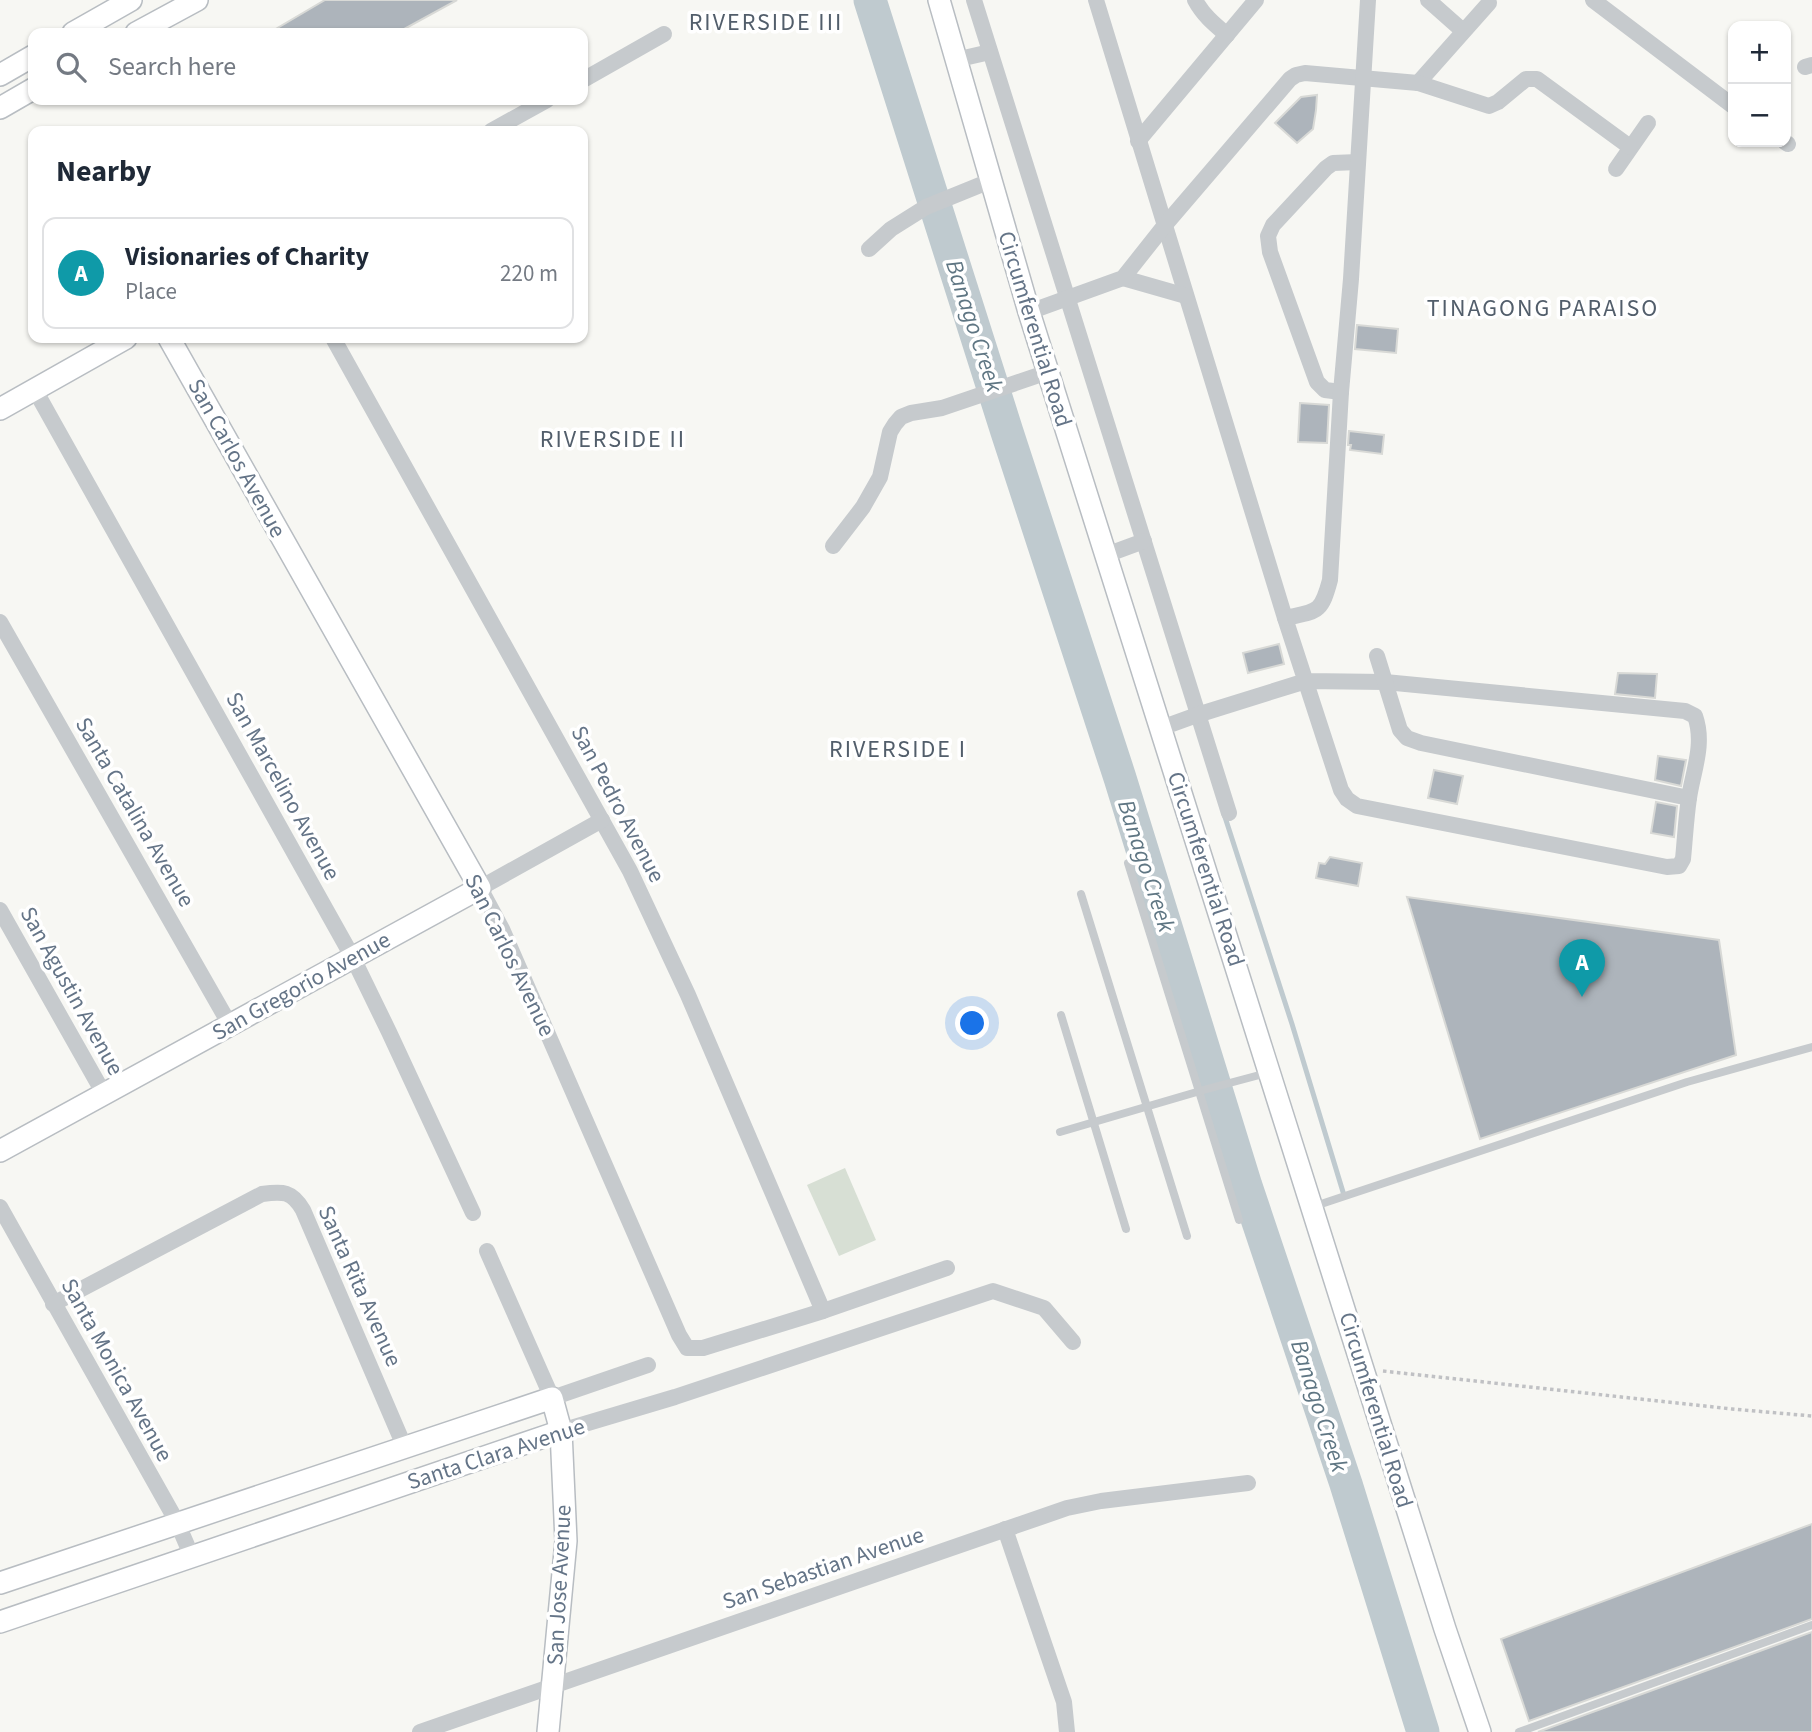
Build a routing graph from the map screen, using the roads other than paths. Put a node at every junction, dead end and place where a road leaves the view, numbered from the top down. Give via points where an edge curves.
1 (131, 0) edge
2 (197, 0) edge
3 (974, 0) edge
4 (1096, 0) edge
5 (1195, 0) edge
6 (1256, 0) edge
7 (1368, 0) edge
8 (1428, 0) edge
9 (1593, 0) edge
10 (938, 2) edge
11 (1489, 2) dead end
12 (82, 28) edge
13 (145, 28) edge
14 (1463, 30) junction
15 (664, 34) dead end
16 (1227, 35) junction
17 (977, 55) junction
18 (28, 63) edge
19 (588, 77) edge
20 (1363, 77) junction
21 (1418, 83) junction
22 (28, 90) edge
23 (5, 94) edge
24 (1728, 102) edge
25 (538, 105) edge
26 (1648, 123) dead end
27 (500, 126) edge
28 (1138, 141) junction
29 (1630, 148) junction
30 (1358, 162) junction
31 (1616, 169) dead end
32 (990, 181) junction
33 (1165, 225) junction
34 (869, 249) dead end
35 (1124, 278) junction
36 (1186, 296) junction
37 (1062, 299) junction
38 (1029, 312) junction
39 (117, 343) edge
40 (172, 343) edge
41 (336, 343) edge
42 (1048, 372) junction
43 (35, 390) junction
44 (1340, 392) junction
45 (0, 409) edge
46 (1138, 543) junction
47 (833, 546) dead end
48 (1106, 555) junction
49 (1285, 618) junction
50 (0, 622) edge
51 (1377, 656) dead end
52 (1306, 681) junction
53 (1385, 682) junction
54 (1184, 720) junction
55 (1689, 798) junction
56 (1229, 813) dead end
57 (602, 820) junction
58 (1128, 863) dead end
59 (480, 888) junction
60 (1081, 894) dead end
61 (0, 910) edge
62 (353, 957) junction
63 (1061, 1015) dead end
64 (230, 1025) junction
65 (1812, 1047) edge
66 (1270, 1072) junction
67 (1203, 1090) junction
68 (104, 1094) junction
69 (1147, 1106) junction
70 (1094, 1122) junction
71 (1060, 1132) dead end
72 (0, 1152) edge
73 (0, 1207) edge
74 (1312, 1207) junction
75 (473, 1213) dead end
76 (1239, 1220) dead end
77 (1126, 1229) dead end
78 (1187, 1236) dead end
79 (487, 1251) dead end
80 (947, 1268) dead end
81 (53, 1304) junction
82 (823, 1311) junction
83 (1073, 1342) dead end
84 (648, 1366) dead end
85 (552, 1398) junction
86 (561, 1432) junction
87 (405, 1448) junction
88 (1248, 1483) dead end
89 (177, 1522) junction
90 (1005, 1529) junction
91 (192, 1557) junction
92 (0, 1583) edge
93 (0, 1622) edge
94 (1812, 1625) edge
95 (553, 1686) junction
96 (420, 1732) edge
97 (548, 1732) edge
98 (1067, 1732) edge
99 (1480, 1732) edge
100 (1518, 1732) edge

1 - 12 street
2 - 13 street
3 - 17 street
4 - 28 street
5 - 16 street via 1208,20
6 - 16 street
7 - 20 street
8 - 14 street
9 - 24 street
10 - 17 street, Circumferential Road
11 - 14 street
14 - 21 street
15 - 19 street
16 - 28 street
17 - 32 street, Circumferential Road
17 - 37 street
18 - 23 street
20 - 21 street
20 - 30 street
20 - 33 street via 1305,73 1290,79
21 - 29 street via 1489,106 1527,79 1537,79
22 - 23 street
25 - 27 street
26 - 29 street
28 - 33 street
29 - 31 street
30 - 44 street
30 - 44 street via 1333,163 1326,168 1268,236 1317,382 1325,390
32 - 34 street via 926,208
32 - 38 street, Circumferential Road
33 - 35 street
33 - 36 street
35 - 36 street
35 - 37 street
36 - 49 street
37 - 38 street
37 - 46 street
38 - 42 street, Circumferential Road
39 - 43 street
40 - 59 street, San Carlos Avenue
41 - 57 street, San Pedro Avenue
42 - 47 street via 901,417 890,432 880,477
42 - 48 street, Circumferential Road
43 - 45 street
43 - 62 street, San Marcelino Avenue
44 - 49 street via 1330,580 1325,599 1315,612
46 - 48 street
46 - 54 street
48 - 54 street, Circumferential Road
49 - 52 street
50 - 64 street, Santa Catalina Avenue
51 - 53 street
52 - 53 street
52 - 54 street
52 - 55 street via 1341,789 1357,806 1667,867 1679,866 1683,859
53 - 55 street via 1400,730 1421,743
53 - 55 street via 1685,711 1695,716 1700,740
54 - 56 street
54 - 66 street, Circumferential Road
57 - 59 street, San Gregorio Avenue
57 - 82 street, San Pedro Avenue via 660,933
58 - 67 lane
59 - 62 street, San Gregorio Avenue
59 - 82 street, San Carlos Avenue via 687,1348 703,1348
60 - 69 lane
61 - 68 street, San Agustin Avenue
62 - 64 street, San Gregorio Avenue
62 - 75 street, San Marcelino Avenue
63 - 70 lane
64 - 68 street, San Gregorio Avenue
65 - 74 lane via 1687,1082
66 - 67 lane
66 - 74 street, Circumferential Road
67 - 69 lane
67 - 76 lane
68 - 72 street, San Gregorio Avenue
69 - 70 lane
69 - 78 lane
70 - 71 lane
70 - 77 lane
73 - 81 street, Santa Monica Avenue
74 - 99 street, Circumferential Road
79 - 85 street
80 - 82 street, San Carlos Avenue
81 - 87 street, Santa Rita Avenue via 262,1194 285,1193 303,1210
81 - 89 street, Santa Monica Avenue
83 - 86 street, Santa Clara Avenue via 1044,1308 993,1291
84 - 85 street, Santa Clara Avenue
85 - 86 street, San Jose Avenue
85 - 87 street, Santa Clara Avenue
86 - 91 street, Santa Clara Avenue
86 - 95 street, San Jose Avenue via 566,1541
87 - 89 street, Santa Clara Avenue
88 - 90 street, San Sebastian Avenue via 1101,1501
89 - 91 street, Santa Monica Avenue
89 - 92 street, Santa Clara Avenue
90 - 95 street, San Sebastian Avenue
90 - 98 street via 1064,1702
91 - 93 street, Santa Clara Avenue
94 - 100 lane
95 - 96 street, San Sebastian Avenue
95 - 97 street, San Jose Avenue

